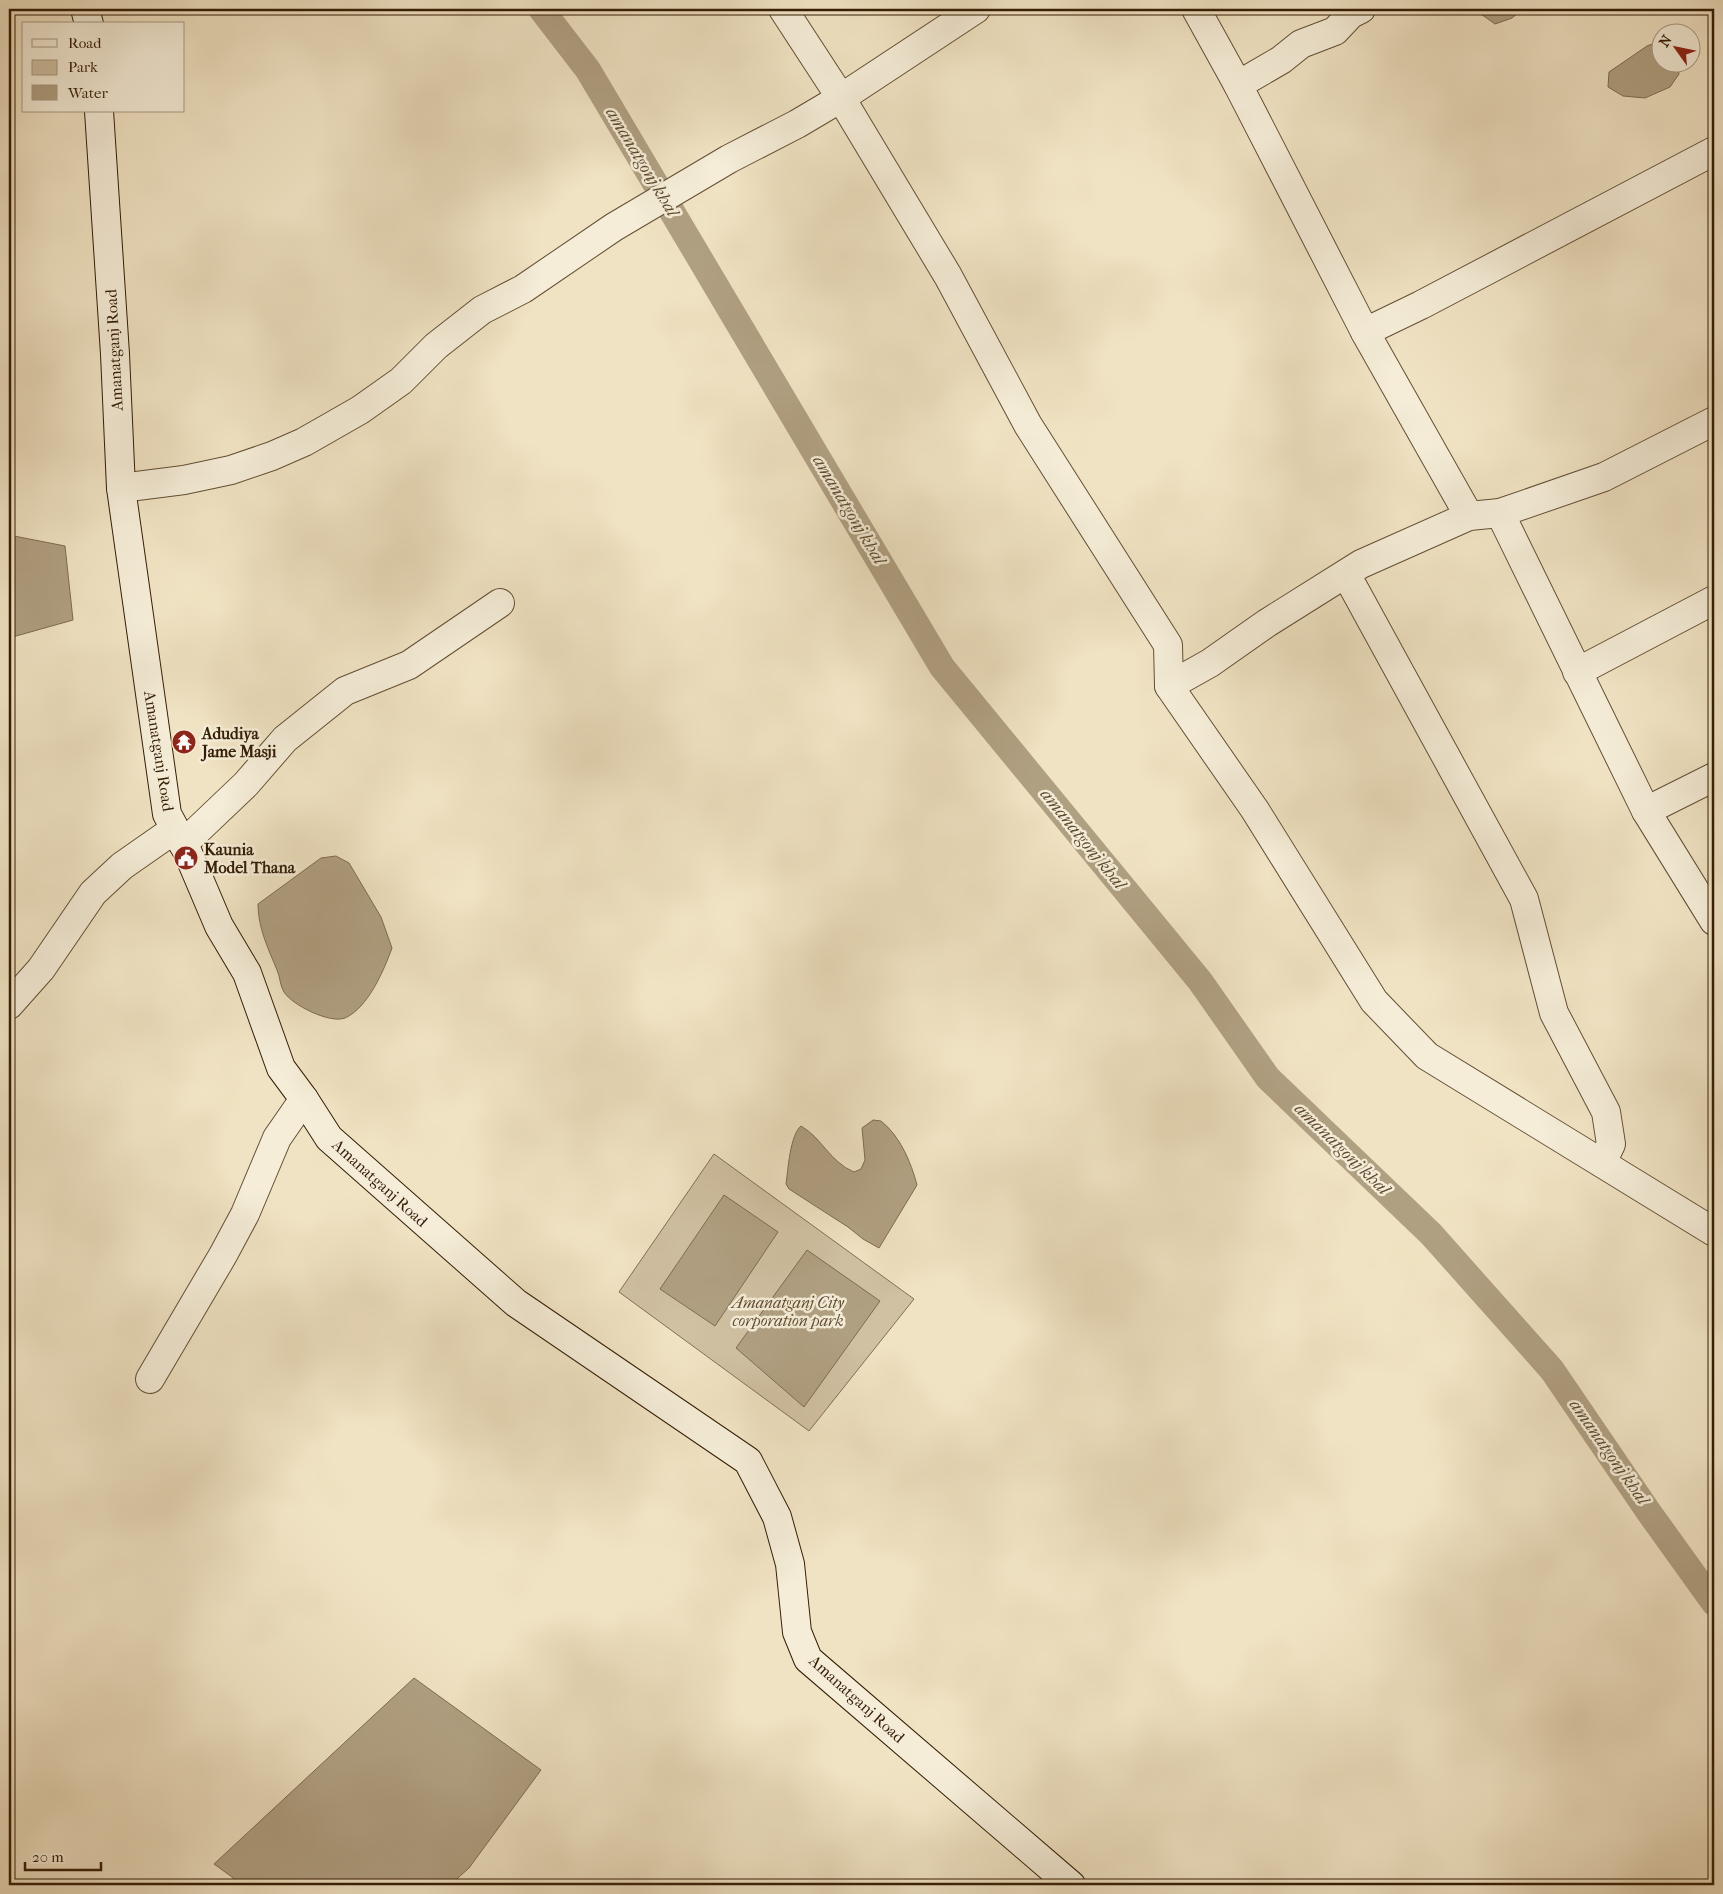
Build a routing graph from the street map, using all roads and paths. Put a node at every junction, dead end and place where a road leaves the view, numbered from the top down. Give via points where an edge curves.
1 (85, 9) edge
2 (783, 9) edge
3 (976, 9) edge
4 (1196, 9) edge
5 (1361, 9) edge
6 (88, 22) edge
7 (1238, 85) junction
8 (841, 98) junction
9 (99, 112) edge
10 (1714, 151) edge
11 (1365, 332) junction
12 (1714, 422) edge
13 (121, 488) junction
14 (1500, 513) junction
15 (1469, 516) junction
16 (1346, 574) junction
17 (1714, 600) edge
18 (500, 603) dead end
19 (1577, 672) junction
20 (1169, 686) junction
21 (1714, 777) edge
22 (1646, 811) junction
23 (179, 836) junction
24 (1714, 921) edge
25 (9, 1005) edge
26 (304, 1099) junction
27 (1602, 1163) junction
28 (1714, 1232) edge
29 (150, 1379) dead end
30 (1071, 1885) edge

1 - 6 street
2 - 8 street
3 - 8 street
4 - 7 street
5 - 7 street via 1351,14 1336,31 1301,44 1281,60
7 - 11 street
8 - 13 street via 614,227 523,289 482,310 436,346 394,386 304,442 231,470
8 - 20 street via 948,276 1028,424 1168,645
9 - 13 street, Amanatganj Road
10 - 11 street
11 - 15 street
12 - 14 street via 1604,477
13 - 23 street, Amanatganj Road via 166,814
14 - 15 street
14 - 19 street via 1558,627
15 - 16 street via 1361,564
16 - 20 street
16 - 27 street via 1524,899 1554,1013 1606,1112 1611,1144
17 - 19 street
18 - 23 street via 409,665 345,691 285,739 246,784
19 - 22 street
20 - 27 street via 1255,810 1374,1001 1427,1056
21 - 22 street
22 - 24 street
23 - 25 street via 122,866 93,893 41,968
23 - 26 street, Amanatganj Road via 219,926 247,973 281,1068
26 - 29 street via 277,1138 245,1214
26 - 30 street, Amanatganj Road via 329,1138 516,1303 748,1461 777,1517 790,1564 797,1632 808,1659
27 - 28 street

